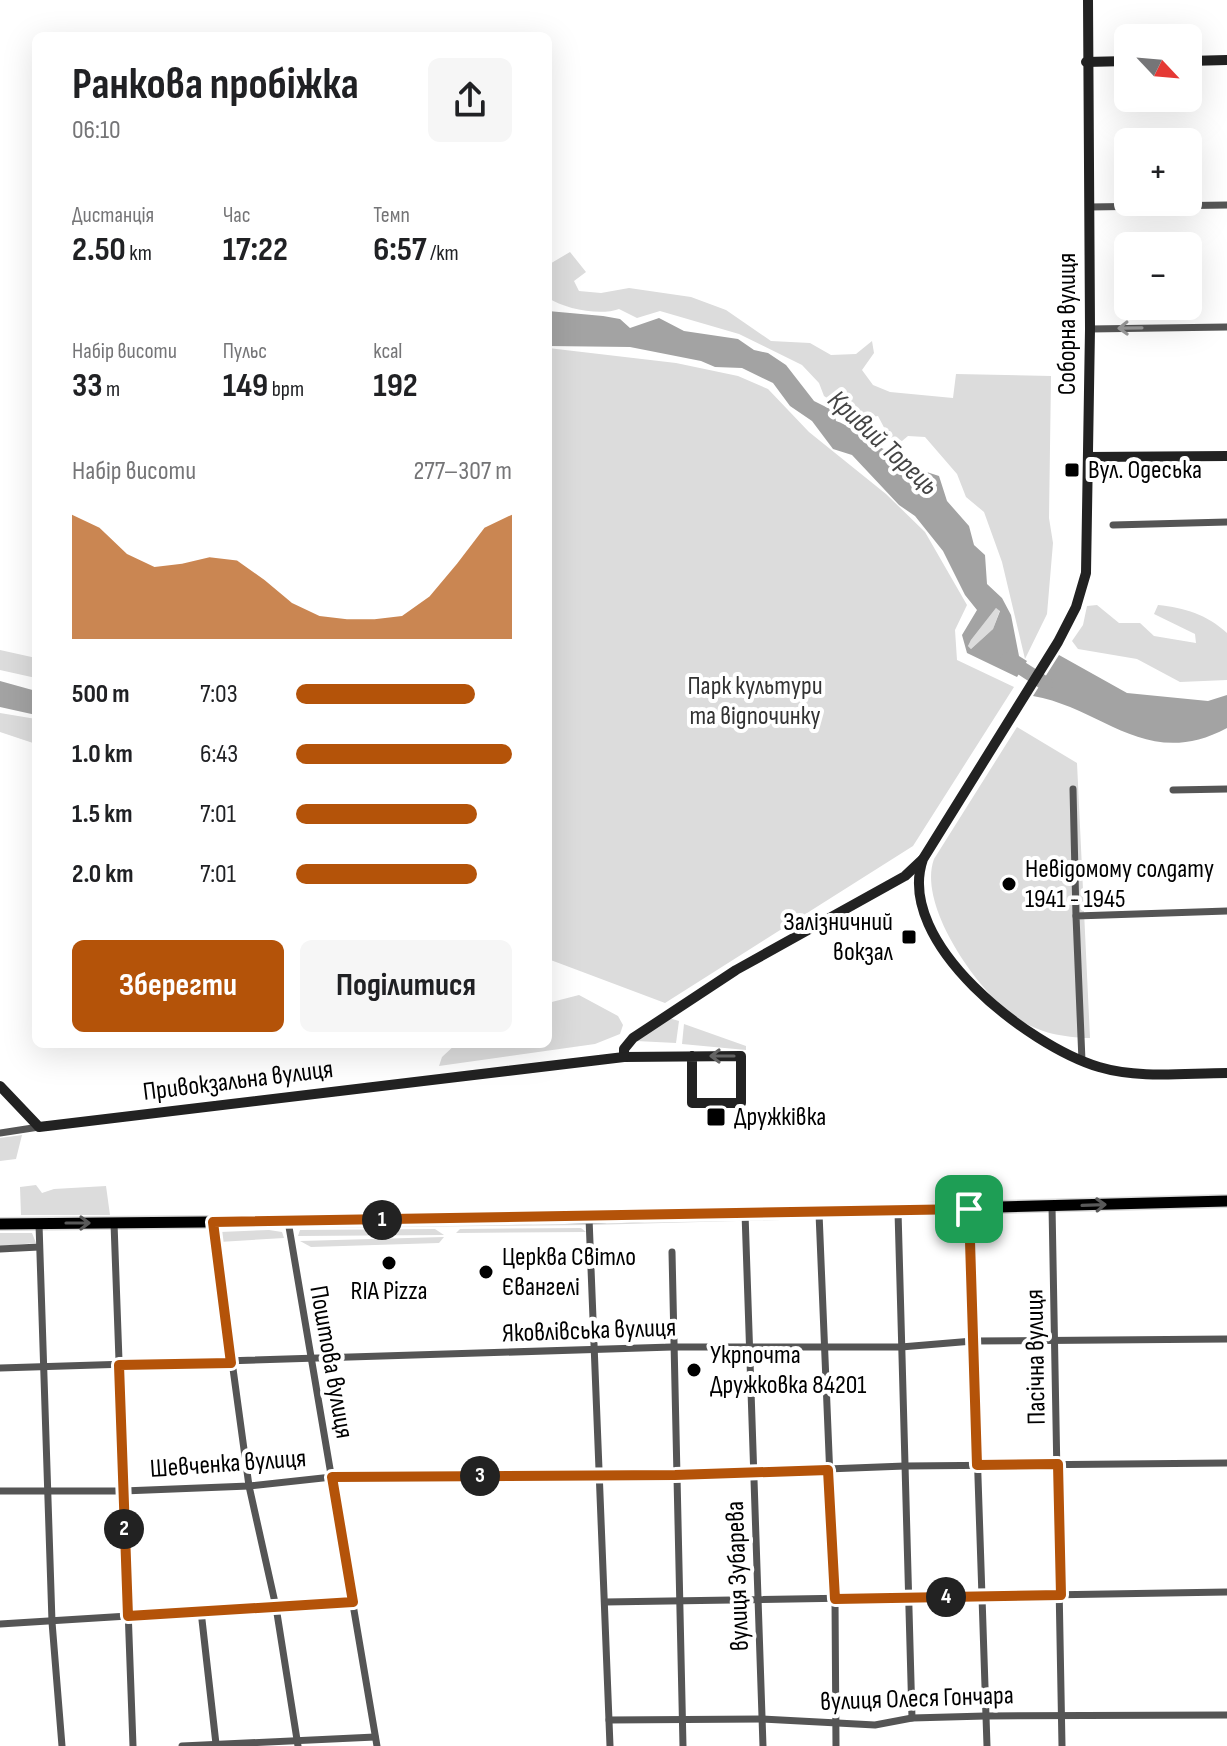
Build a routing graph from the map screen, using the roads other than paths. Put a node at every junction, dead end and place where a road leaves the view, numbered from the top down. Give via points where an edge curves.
1 (1088, 0) edge
2 (1227, 60) edge
3 (1114, 61) edge
4 (1202, 61) edge
5 (1086, 62) junction
6 (1227, 205) edge
7 (1089, 207) junction
8 (1227, 327) edge
9 (1090, 329) junction
10 (1227, 456) edge
11 (1088, 457) junction
12 (1227, 522) edge
13 (1113, 525) dead end
14 (1073, 789) dead end
15 (1227, 789) edge
16 (1173, 790) dead end
17 (923, 859) junction
18 (1227, 911) edge
19 (1076, 916) junction
20 (692, 1056) junction
21 (624, 1057) junction
22 (1082, 1061) junction
23 (1227, 1073) edge
24 (0, 1086) edge
25 (39, 1127) junction
26 (0, 1133) edge
27 (1227, 1201) edge
28 (1052, 1206) junction
29 (969, 1209) junction
30 (898, 1211) junction
31 (745, 1213) junction
32 (819, 1213) junction
33 (589, 1218) junction
34 (288, 1221) junction
35 (213, 1222) junction
36 (114, 1223) junction
37 (0, 1224) edge
38 (39, 1224) junction
39 (39, 1247) junction
40 (0, 1249) edge
41 (672, 1252) dead end
42 (1227, 1339) edge
43 (1055, 1340) junction
44 (973, 1341) junction
45 (825, 1345) junction
46 (672, 1347) junction
47 (749, 1347) junction
48 (901, 1347) junction
49 (592, 1351) junction
50 (310, 1360) junction
51 (231, 1363) junction
52 (119, 1365) junction
53 (44, 1366) junction
54 (0, 1368) edge
55 (1227, 1463) edge
56 (1058, 1464) junction
57 (977, 1465) junction
58 (905, 1466) junction
59 (828, 1470) junction
60 (754, 1472) junction
61 (600, 1475) junction
62 (675, 1475) junction
63 (332, 1477) junction
64 (249, 1486) junction
65 (50, 1490) junction
66 (0, 1491) edge
67 (123, 1491) junction
68 (1227, 1592) edge
69 (1061, 1595) junction
70 (981, 1596) junction
71 (909, 1597) junction
72 (835, 1599) junction
73 (759, 1600) junction
74 (678, 1601) junction
75 (353, 1602) junction
76 (605, 1602) junction
77 (276, 1607) junction
78 (201, 1611) junction
79 (128, 1616) junction
80 (52, 1622) junction
81 (0, 1624) edge
82 (1061, 1715) junction
83 (1227, 1715) edge
84 (985, 1716) junction
85 (912, 1718) junction
86 (762, 1719) junction
87 (609, 1720) junction
88 (682, 1720) junction
89 (835, 1724) junction
90 (375, 1737) junction
91 (298, 1742) edge
92 (220, 1745) edge
93 (62, 1746) edge
94 (133, 1746) edge
95 (182, 1746) edge
96 (377, 1746) edge
97 (610, 1746) edge
98 (683, 1746) edge
99 (763, 1746) edge
100 (836, 1746) edge
101 (987, 1746) edge
102 (1062, 1746) edge

1 - 5 street, Соборна вулиця
2 - 4 street
3 - 5 street
5 - 7 street, Соборна вулиця
6 - 7 street
7 - 9 street, Соборна вулиця
8 -> 9 street
9 - 11 street, Соборна вулиця
10 - 11 street
11 - 17 street, Соборна вулиця via 1086,573 1076,607
12 - 13 street
14 - 19 street
15 - 16 street
17 - 21 street via 905,876 667,1015 633,1038
17 - 22 street via 923,907 947,953 1000,1013
18 - 19 street
19 - 22 street
20 -> 20 street, Привокзальна вулиця via 692,1103 741,1103 741,1056
20 - 21 street, Привокзальна вулиця
21 - 25 street, Привокзальна вулиця
22 - 23 street via 1120,1072
24 - 25 street
25 - 26 street, Привокзальна вулиця
28 -> 27 main road
28 - 29 main road
28 - 43 street, Пасічна вулиця
29 - 30 main road
29 - 44 street
30 - 32 main road
30 - 48 street
31 - 32 main road
31 - 33 main road
31 - 47 street, вулиця Зубарева
32 - 45 street
33 - 34 main road
33 - 49 street
34 - 35 main road
34 - 50 street, Поштова вулиця
35 - 36 main road
35 - 51 street
38 -> 36 main road
36 - 52 street
37 - 38 main road
38 - 39 street
39 - 40 street
39 - 53 street
41 - 46 street
42 - 43 street, Яковлівська вулиця
43 - 44 street, Яковлівська вулиця
43 - 56 street, Пасічна вулиця
44 - 48 street, Яковлівська вулиця
44 - 57 street
45 - 47 street, Яковлівська вулиця
45 - 48 street, Яковлівська вулиця
45 - 59 street
46 - 47 street, Яковлівська вулиця
46 - 49 street, Яковлівська вулиця
46 - 62 street
47 - 60 street, вулиця Зубарева
48 - 58 street
49 - 50 street, Яковлівська вулиця
49 - 61 street
50 - 51 street, Яковлівська вулиця
50 - 63 street, Поштова вулиця
51 - 52 street, Яковлівська вулиця
51 - 64 street
52 - 53 street, Яковлівська вулиця
52 - 67 street
53 - 54 street, Яковлівська вулиця
53 - 65 street
55 - 56 street, Шевченка вулиця
56 - 57 street, Шевченка вулиця
56 - 69 street, Пасічна вулиця
57 - 58 street, Шевченка вулиця
57 - 70 street
58 - 59 street, Шевченка вулиця
58 - 71 street
59 - 60 street, Шевченка вулиця
59 - 72 street
60 - 62 street, Шевченка вулиця
60 - 73 street, вулиця Зубарева
61 - 62 street, Шевченка вулиця
61 - 63 street, Шевченка вулиця
61 - 76 street
62 - 74 street
63 - 64 street, Шевченка вулиця
63 - 75 street, Поштова вулиця
64 - 67 street, Шевченка вулиця
64 - 77 street
65 - 66 street, Шевченка вулиця
65 - 67 street, Шевченка вулиця
65 - 80 street
67 - 79 street
68 - 69 street
69 - 70 street
69 - 82 street, Пасічна вулиця
70 - 71 street
70 - 84 street
71 - 72 street
71 - 85 street
72 - 73 street
72 - 89 street
73 - 74 street
73 - 86 street, вулиця Зубарева
74 - 76 street
74 - 88 street
75 - 77 street
75 - 90 street, Поштова вулиця
76 - 87 street
77 - 78 street
77 - 91 street
78 - 79 street
78 - 92 street
79 - 80 street
79 - 94 street
80 - 81 street
80 - 93 street
82 - 83 street, вулиця Олеся Гончара
82 - 84 street, вулиця Олеся Гончара
82 - 102 street, Пасічна вулиця
84 - 85 street, вулиця Олеся Гончара
84 - 101 street
85 - 89 street, вулиця Олеся Гончара via 875,1725
86 - 88 street, вулиця Олеся Гончара
86 - 89 street, вулиця Олеся Гончара
86 - 99 street, вулиця Зубарева
87 - 88 street, вулиця Олеся Гончара
87 - 97 street
88 - 98 street
89 - 100 street
90 - 91 street
90 - 96 street, Поштова вулиця
91 - 92 street
92 - 95 street

